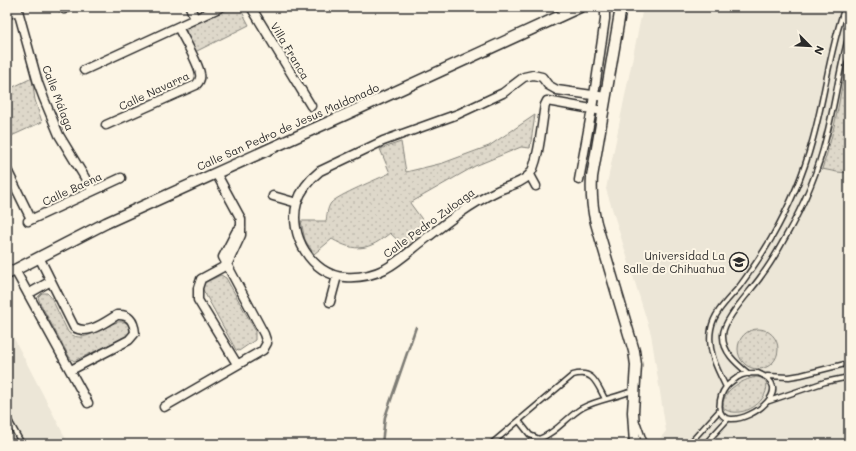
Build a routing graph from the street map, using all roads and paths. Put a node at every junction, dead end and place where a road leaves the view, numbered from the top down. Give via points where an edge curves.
1 (190, 7) edge
2 (221, 7) edge
3 (250, 7) edge
4 (580, 7) edge
5 (605, 7) edge
6 (621, 7) edge
7 (845, 7) edge
8 (18, 9) edge
9 (7, 15) edge
10 (195, 19) junction
11 (178, 27) junction
12 (849, 35) edge
13 (84, 70) dead end
14 (594, 95) junction
15 (606, 97) junction
16 (311, 106) dead end
17 (592, 109) junction
18 (603, 111) junction
19 (106, 125) dead end
20 (7, 170) edge
21 (216, 173) junction
22 (530, 175) junction
23 (121, 178) dead end
24 (579, 180) dead end
25 (536, 186) dead end
26 (93, 191) junction
27 (273, 196) dead end
28 (297, 203) junction
29 (39, 257) junction
30 (227, 265) junction
31 (11, 272) edge
32 (337, 276) junction
33 (51, 282) junction
34 (28, 294) junction
35 (330, 302) dead end
36 (849, 363) edge
37 (237, 364) junction
38 (71, 370) junction
39 (749, 374) junction
40 (767, 376) junction
41 (849, 376) edge
42 (726, 387) junction
43 (634, 390) junction
44 (605, 399) junction
45 (768, 401) junction
46 (88, 404) dead end
47 (164, 407) dead end
48 (719, 411) junction
49 (633, 412) junction
50 (7, 417) edge
51 (728, 419) junction
52 (519, 421) junction
53 (496, 439) junction
54 (22, 444) edge
55 (491, 444) edge
56 (500, 444) edge
57 (635, 444) edge
58 (645, 444) edge
59 (689, 444) edge
60 (705, 444) edge

1 - 10 street
2 - 10 street
3 - 16 street, Villa Franca
4 - 21 street, Calle San Pedro de Jesus Maldonado
5 - 14 street
6 - 15 street
7 - 42 lane via 834,43 813,141 796,187 763,252 714,320 710,339 715,364
8 - 9 street
8 - 26 street, Calle Málaga via 44,99 59,135
10 - 11 street
11 - 13 street
11 - 19 street, Calle Navarra via 199,70 198,83
12 - 39 lane via 820,160 803,202 771,262 724,327 725,347 737,364
14 - 15 street, Calle Pedro Zuloaga
14 - 17 street
14 - 28 street, Calle Pedro Zuloaga via 557,90 538,75 524,77 503,93 458,114 383,141 320,171 312,177
15 - 18 street
17 - 18 street
17 - 22 street via 547,101 535,163
17 - 24 street
18 - 43 street via 591,198 634,351
20 - 26 street, Calle Baena via 29,220
21 - 29 street, Calle San Pedro de Jesus Maldonado
21 - 30 street via 241,219 241,227 223,257
22 - 25 street
22 - 32 street, Calle Pedro Zuloaga via 471,205 387,268 365,276
23 - 26 street, Calle Baena
27 - 28 street
28 - 32 street, Calle Pedro Zuloaga via 296,223 303,246 320,268
29 - 31 street, Calle San Pedro de Jesus Maldonado
29 - 33 street
30 - 37 street via 267,343 263,350
30 - 37 street via 201,279 198,300
31 - 34 street
32 - 35 street
33 - 34 street
33 - 38 street via 77,329 87,331 118,315 129,317 134,325 135,333 129,340
34 - 38 street
36 - 40 lane via 789,377
37 - 47 street
38 - 46 street
39 - 40 lane
39 - 42 lane via 737,377
40 - 45 lane via 774,389
41 - 45 lane
42 - 48 lane
43 - 44 lane
43 - 49 street
44 - 52 lane via 580,409 539,439 530,435
44 - 52 lane via 592,377 580,373
45 - 51 lane via 752,414
48 - 51 lane
48 - 59 lane
49 - 57 street
49 - 58 lane
50 - 54 lane
51 - 60 lane
52 - 53 lane
53 - 55 lane
53 - 56 lane

